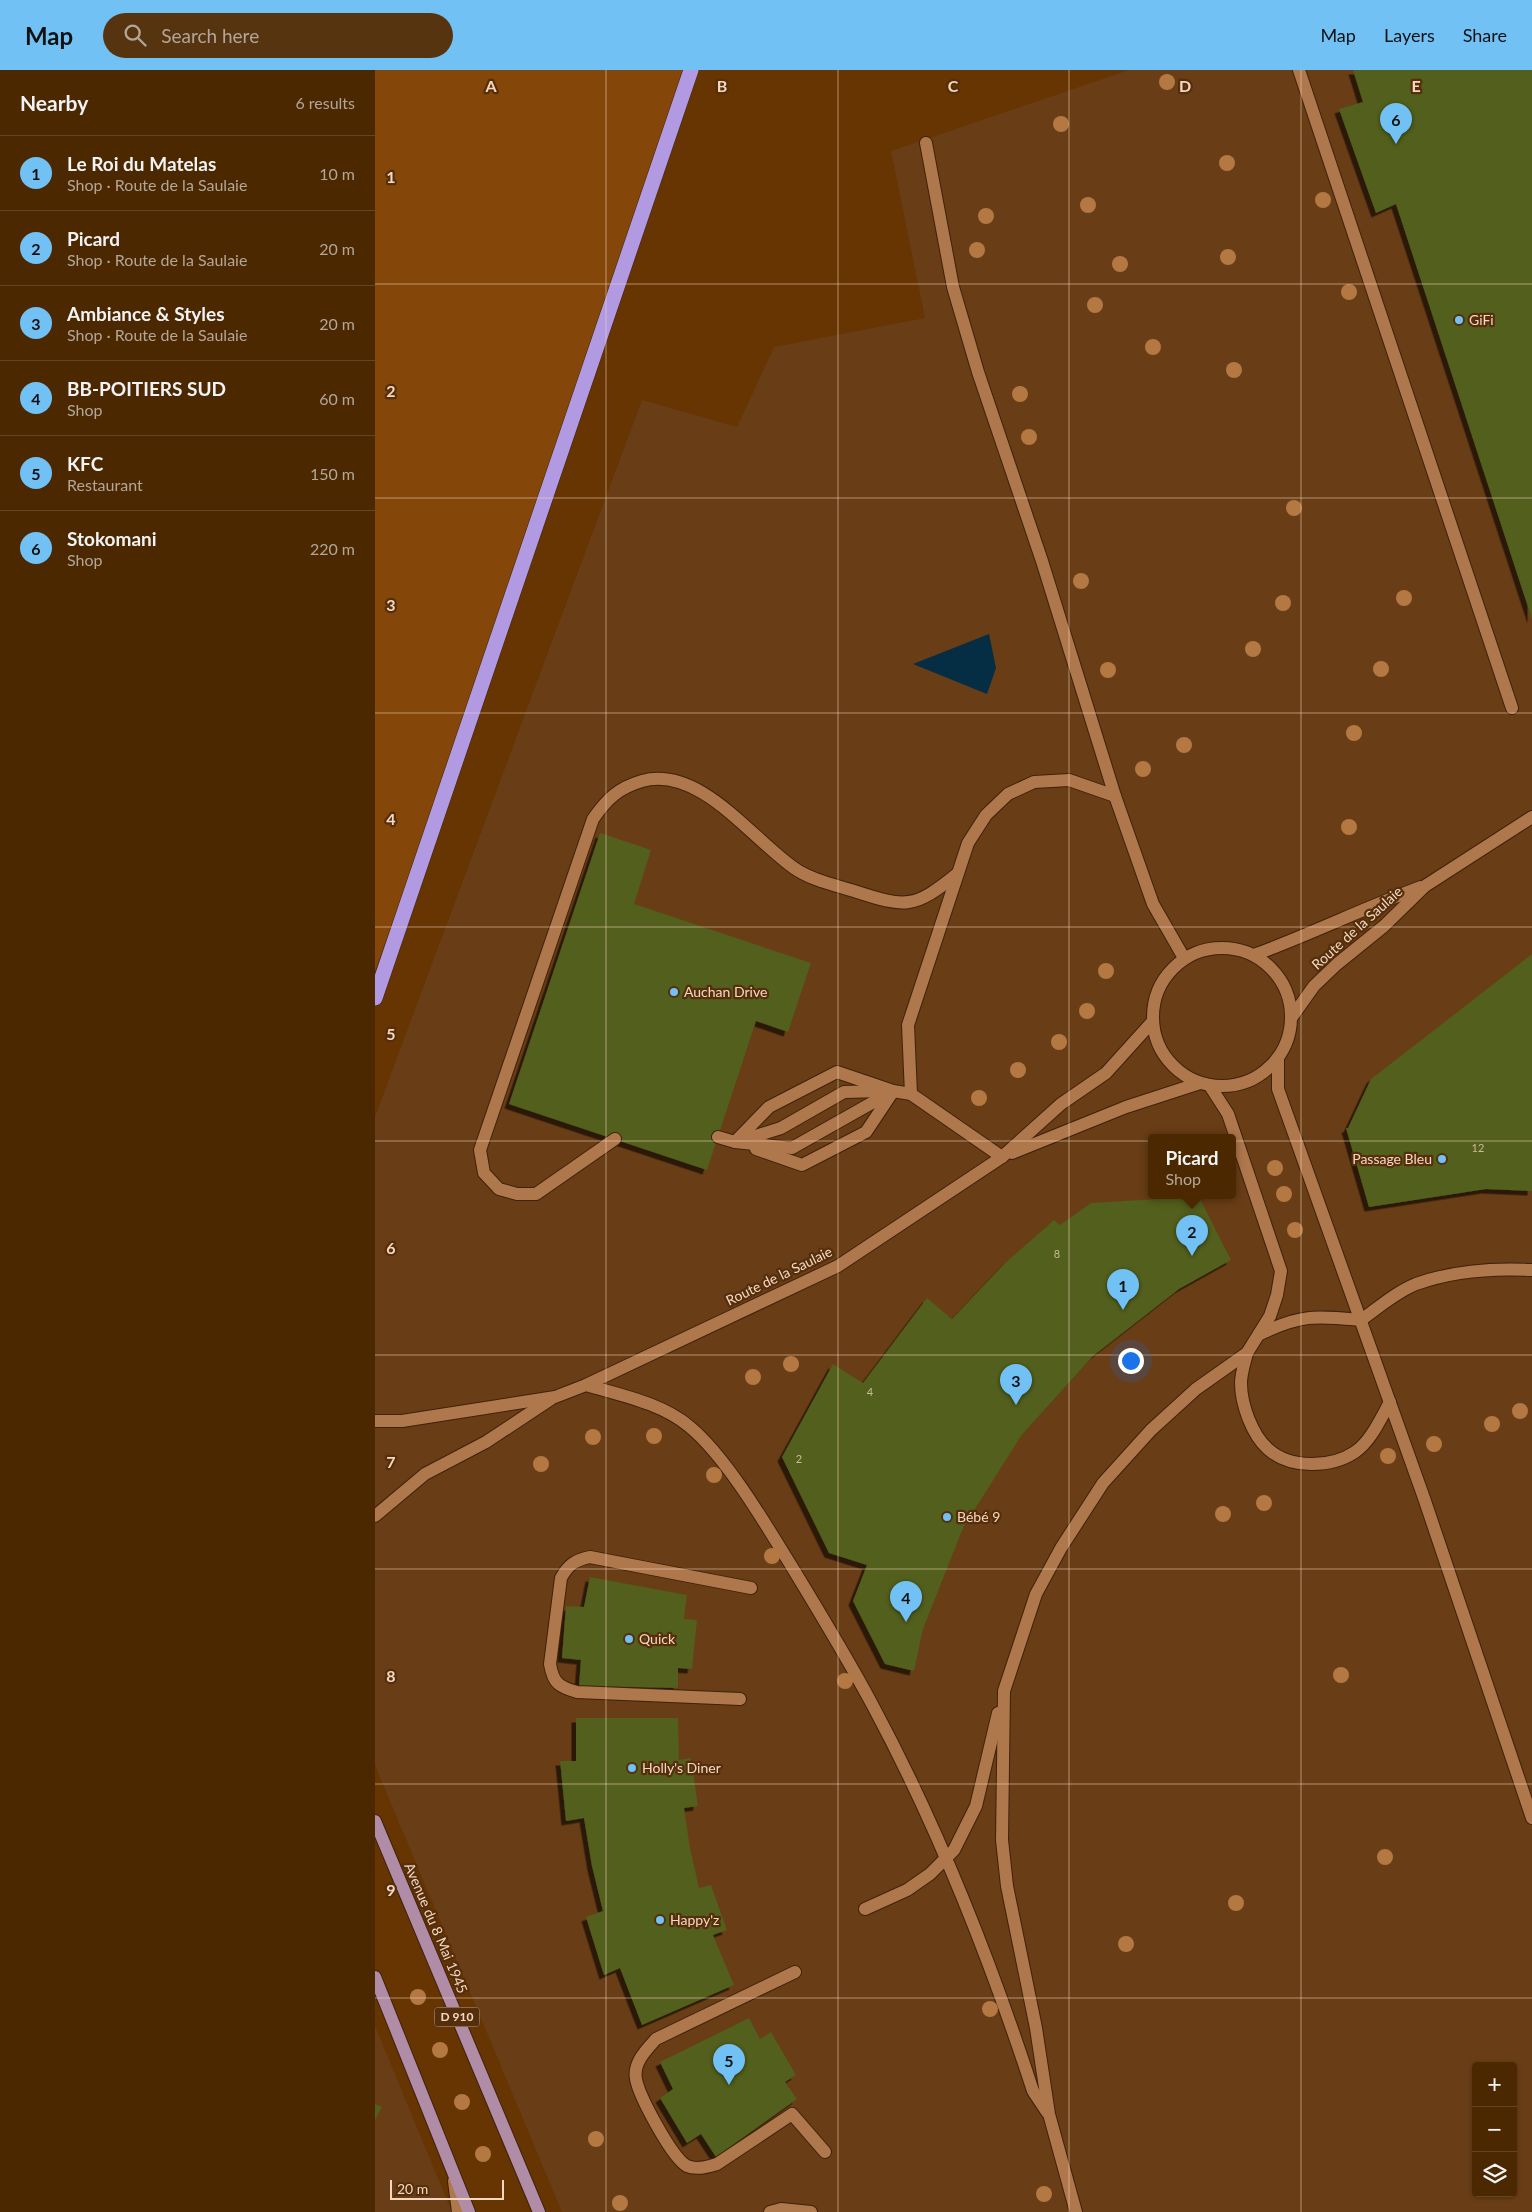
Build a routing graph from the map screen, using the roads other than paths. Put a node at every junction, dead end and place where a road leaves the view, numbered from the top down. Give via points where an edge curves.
1 (691, 70) edge
2 (1299, 70) edge
3 (926, 143) dead end
4 (1512, 708) dead end
5 (1115, 796) junction
6 (1532, 817) edge
7 (957, 874) junction
8 (1425, 886) junction
9 (1255, 955) junction
10 (1184, 958) junction
11 (375, 998) edge
12 (1292, 1017) junction
13 (1153, 1021) junction
14 (1278, 1059) junction
15 (1205, 1085) junction
16 (893, 1090) junction
17 (911, 1094) junction
18 (1235, 1134) edge
19 (718, 1136) dead end
20 (1236, 1138) edge
21 (615, 1139) dead end
22 (735, 1142) junction
23 (1002, 1157) junction
24 (1532, 1270) edge
25 (1361, 1320) junction
26 (1261, 1334) junction
27 (1247, 1353) junction
28 (586, 1385) junction
29 (555, 1397) junction
30 (1390, 1402) junction
31 (375, 1421) edge
32 (375, 1516) edge
33 (751, 1588) dead end
34 (1003, 1691) junction
35 (740, 1698) dead end
36 (1532, 1818) edge
37 (375, 1821) edge
38 (947, 1858) junction
39 (865, 1909) dead end
40 (795, 1972) dead end
41 (375, 1977) edge
42 (1049, 2114) junction
43 (825, 2152) dead end
44 (453, 2171) junction
45 (458, 2212) edge
46 (469, 2212) edge
47 (539, 2212) edge
48 (770, 2212) edge
49 (811, 2212) edge
50 (1076, 2212) edge

1 - 11 highway
2 - 4 street
3 - 5 street via 953,287 984,391 1043,561
5 - 7 street via 1069,780 1034,782 1008,794 986,815 968,843
5 - 10 street via 1153,904
6 - 8 street, Route de la Saulaie
7 - 17 street via 908,1025
7 - 21 street via 916,902 888,902 795,869 699,789 676,780 655,777 629,784 606,800 593,819 481,1150 484,1173 499,1189 517,1194 536,1194
8 - 9 street, Route de la Saulaie
8 - 12 street, Route de la Saulaie via 1314,986
9 - 10 street via 1231,947 1207,948
9 - 12 street via 1275,970 1288,992
10 - 13 street via 1167,975 1155,997
12 - 14 street via 1288,1039
13 - 15 street via 1157,1042 1167,1060 1182,1074
13 - 23 street, Route de la Saulaie via 1106,1072 1061,1104
14 - 15 street via 1248,1082 1229,1086
14 - 25 street via 1278,1089
15 - 18 street via 1228,1114
15 - 23 street, Route de la Saulaie via 1126,1107
16 - 17 street
16 - 22 street via 845,1092 781,1128
16 - 22 street via 792,1148
16 - 22 street via 837,1072 769,1107
16 - 22 street via 866,1132 802,1165
17 - 23 street
19 - 22 street
20 - 26 street via 1281,1271 1277,1295
23 - 28 street, Route de la Saulaie via 838,1266
24 - 25 street via 1502,1268 1416,1284
25 - 26 street via 1316,1316 1288,1321
25 - 30 street
26 - 27 street
27 - 30 street via 1241,1383 1246,1409 1257,1435 1269,1450 1283,1458 1311,1465 1355,1452 1371,1434
27 - 34 street via 1196,1389 1151,1430 1103,1483 1035,1594
28 - 29 street, Route de la Saulaie
28 - 38 street via 631,1398 672,1415 690,1426 712,1450 774,1538 829,1628 873,1706
29 - 31 street, Route de la Saulaie via 402,1421
29 - 32 street, Route de la Saulaie via 486,1442 425,1474
30 - 36 street
33 - 35 street via 590,1557 577,1559 561,1578 550,1664 552,1677 563,1688 577,1692
34 - 38 street via 976,1806
34 - 42 street via 1002,1840 1007,1886 1036,2028
37 - 47 main road, Avenue du 8 Mai 1945 / D 910
38 - 39 street via 907,1890
38 - 42 street via 1011,2022 1033,2091
40 - 43 street via 656,2039 640,2056 636,2078 655,2121 674,2153 687,2166 704,2168 717,2164 792,2114
41 - 44 main road
42 - 50 street
44 - 45 street
44 - 46 main road
48 - 49 street via 781,2209

